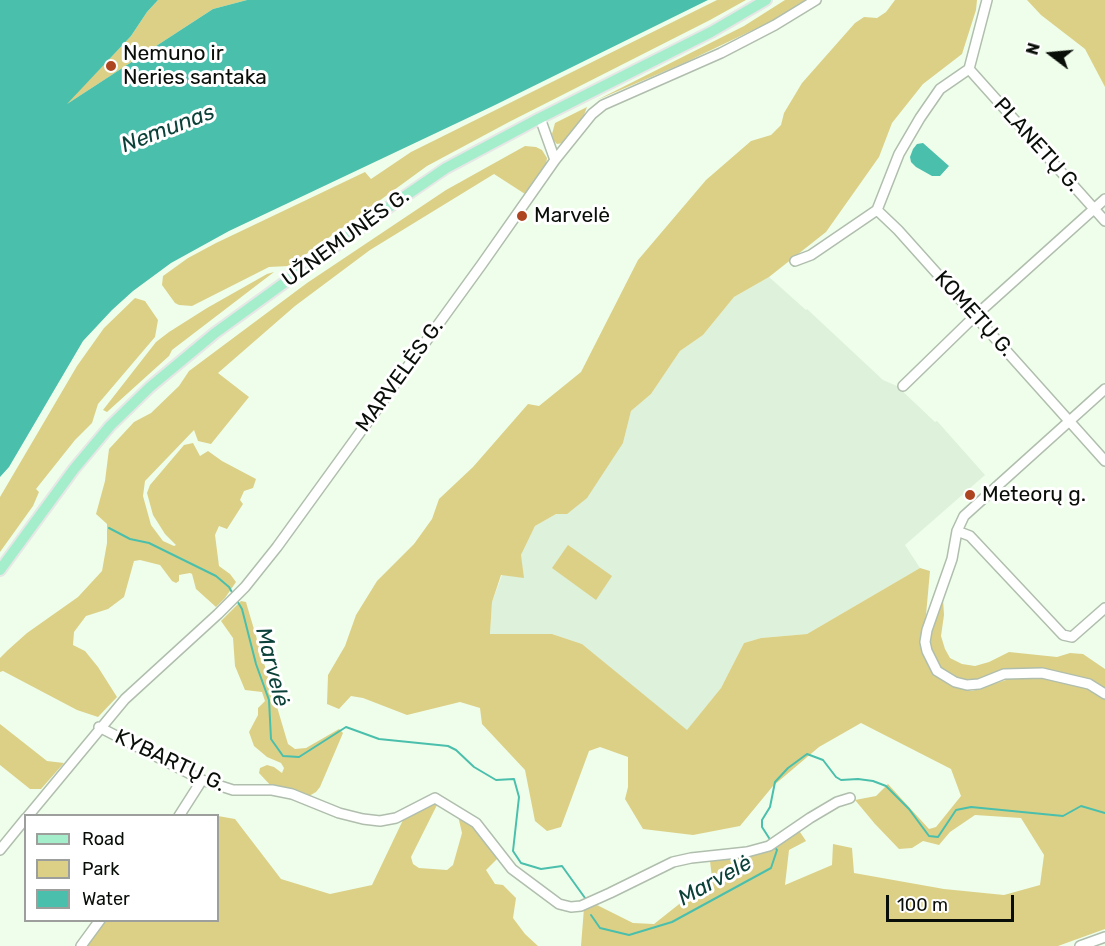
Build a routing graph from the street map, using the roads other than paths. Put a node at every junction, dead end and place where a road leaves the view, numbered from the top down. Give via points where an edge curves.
1 (766, 0) edge
2 (816, 0) edge
3 (987, 0) edge
4 (969, 69) junction
5 (540, 118) junction
6 (555, 160) junction
7 (1105, 199) edge
8 (1094, 209) junction
9 (877, 210) junction
10 (1105, 222) edge
11 (795, 261) dead end
12 (975, 316) junction
13 (903, 386) dead end
14 (1105, 389) edge
15 (1069, 421) junction
16 (1105, 461) edge
17 (957, 531) junction
18 (0, 570) edge
19 (1105, 608) edge
20 (1105, 694) edge
21 (99, 727) junction
22 (202, 780) junction
23 (850, 798) dead end
24 (29, 814) edge
25 (180, 814) edge
26 (24, 821) edge
27 (0, 850) edge
28 (99, 922) edge
29 (1105, 937) edge
30 (81, 946) edge
31 (1080, 946) edge

1 - 5 main road, UŽNEMUNĖS G.
2 - 6 street, MARVELĖS G. via 721,53 603,105
3 - 4 street
4 - 8 street, PLANETŲ G.
4 - 9 street via 940,89 920,117 899,154
5 - 6 street
5 - 18 main road, UŽNEMUNĖS G. via 429,179 215,333 150,387 74,469
6 - 21 street, MARVELĖS G. via 277,547 229,603
7 - 8 street
8 - 10 street, PLANETŲ G.
8 - 12 street
9 - 11 street
9 - 12 street, KOMETŲ G.
12 - 13 street
12 - 15 street, KOMETŲ G.
14 - 15 street
15 - 16 street, KOMETŲ G.
15 - 17 street via 971,508
17 - 19 street via 970,536 1059,632 1072,637
17 - 20 street via 952,559 927,630 927,651 937,670 967,685 1004,674 1042,673 1089,684
21 - 22 street, KYBARTŲ G.
21 - 24 street, MARVELĖS G.
22 - 23 street, KYBARTŲ G. via 233,790 292,794 339,813 380,821 396,818 435,798 476,823 512,869 559,904 571,907 581,906 673,862 747,852 773,844 810,818
22 - 25 street
26 - 27 street, MARVELĖS G.
28 - 30 street
29 - 31 street

